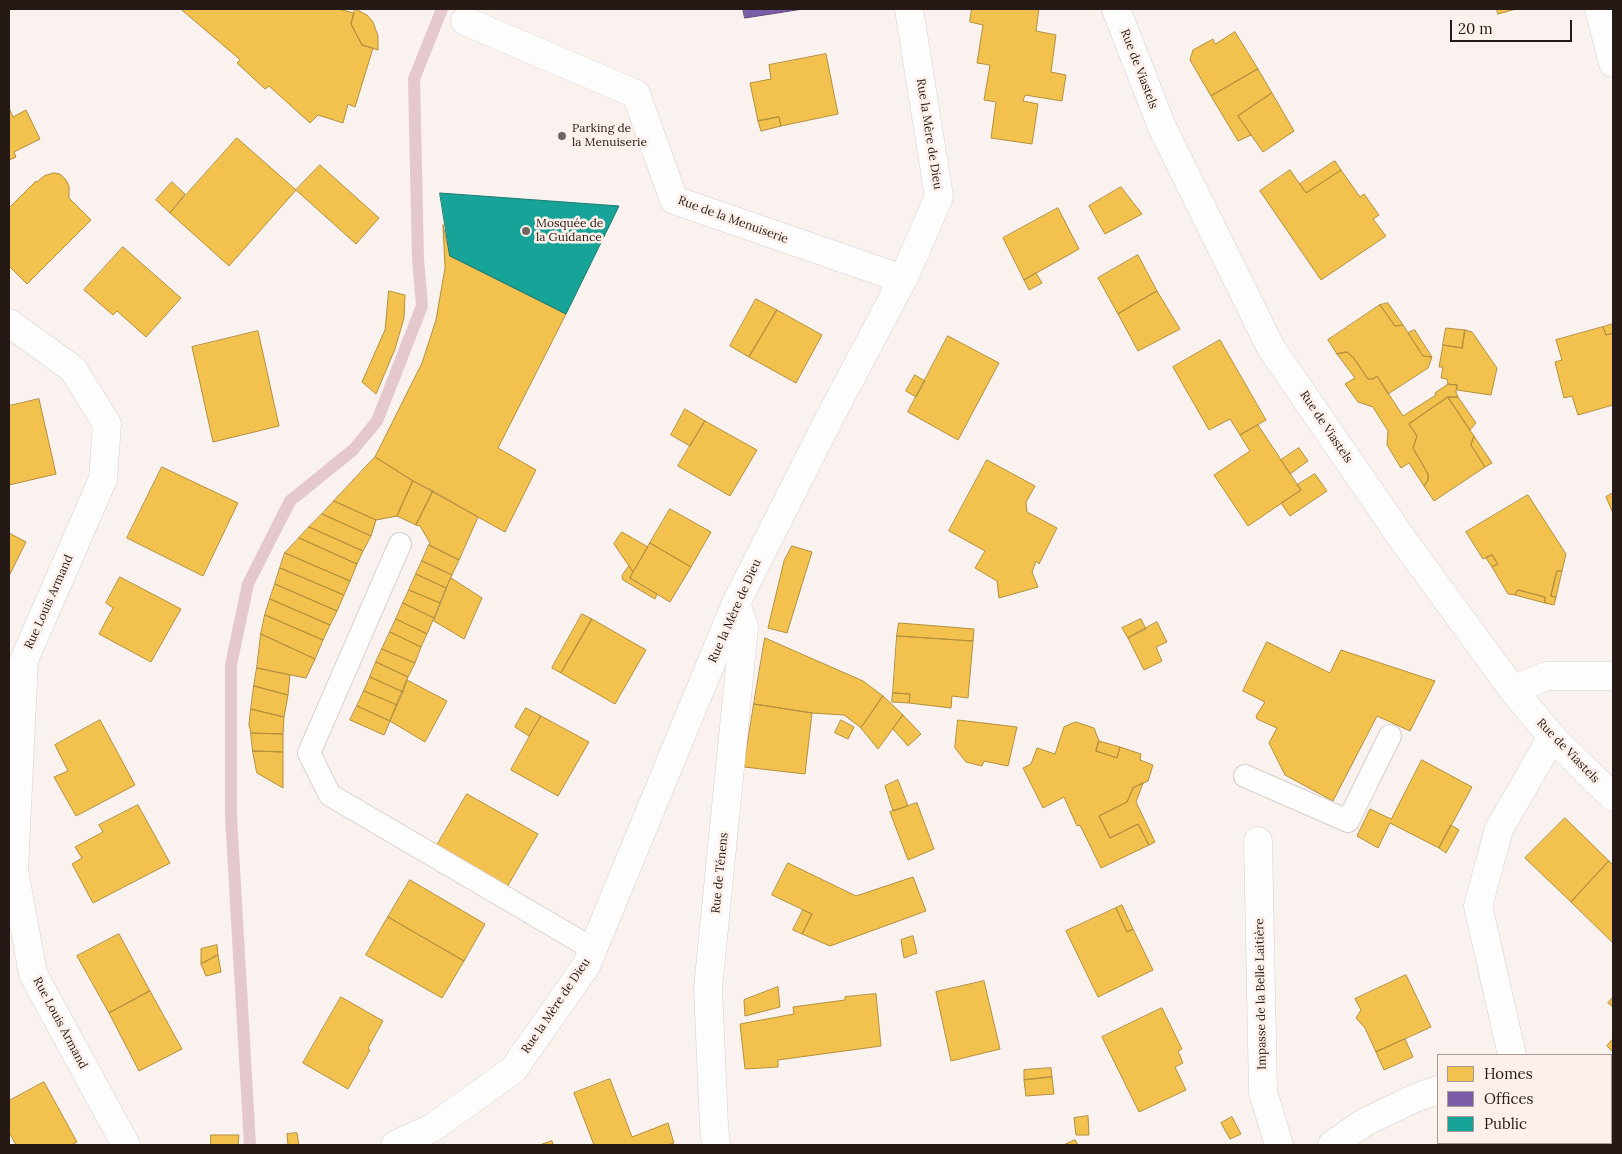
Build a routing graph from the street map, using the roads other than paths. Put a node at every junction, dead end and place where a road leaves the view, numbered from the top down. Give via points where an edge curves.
1 (909, 9) edge
2 (1116, 9) edge
3 (1598, 9) edge
4 (465, 21) dead end
5 (1613, 63) edge
6 (903, 279) junction
7 (9, 323) edge
8 (400, 544) dead end
9 (736, 603) junction
10 (1613, 676) edge
11 (1513, 690) junction
12 (1390, 736) dead end
13 (1552, 737) junction
14 (1245, 776) dead end
15 (1613, 797) edge
16 (1258, 841) dead end
17 (593, 949) junction
18 (1512, 1054) edge
19 (1437, 1090) edge
20 (126, 1145) edge
21 (395, 1145) edge
22 (716, 1145) edge
23 (1279, 1145) edge
24 (1332, 1145) edge

1 - 6 street, Rue la Mère de Dieu via 939,198
2 - 11 street, Rue de Viastels via 1162,127 1272,348 1401,537
3 - 5 street
4 - 6 street, Rue de la Menuiserie via 636,94 674,200
6 - 9 street, Rue la Mère de Dieu
7 - 20 street, Rue Louis Armand via 73,369 107,424 103,479 24,660 14,870 33,974
8 - 17 lane via 309,753 330,795
9 - 17 street, Rue la Mère de Dieu
9 - 22 street, Rue de Ténens via 744,627 708,988
10 - 11 street via 1546,676
11 - 13 street, Rue de Viastels
12 - 14 lane via 1348,821
13 - 15 street, Rue de Viastels
13 - 18 street via 1499,829 1478,906
16 - 23 street, Impasse de la Belle Laitière via 1264,1092
17 - 21 street, Rue la Mère de Dieu via 586,966 512,1070 432,1128
19 - 24 street via 1365,1122

